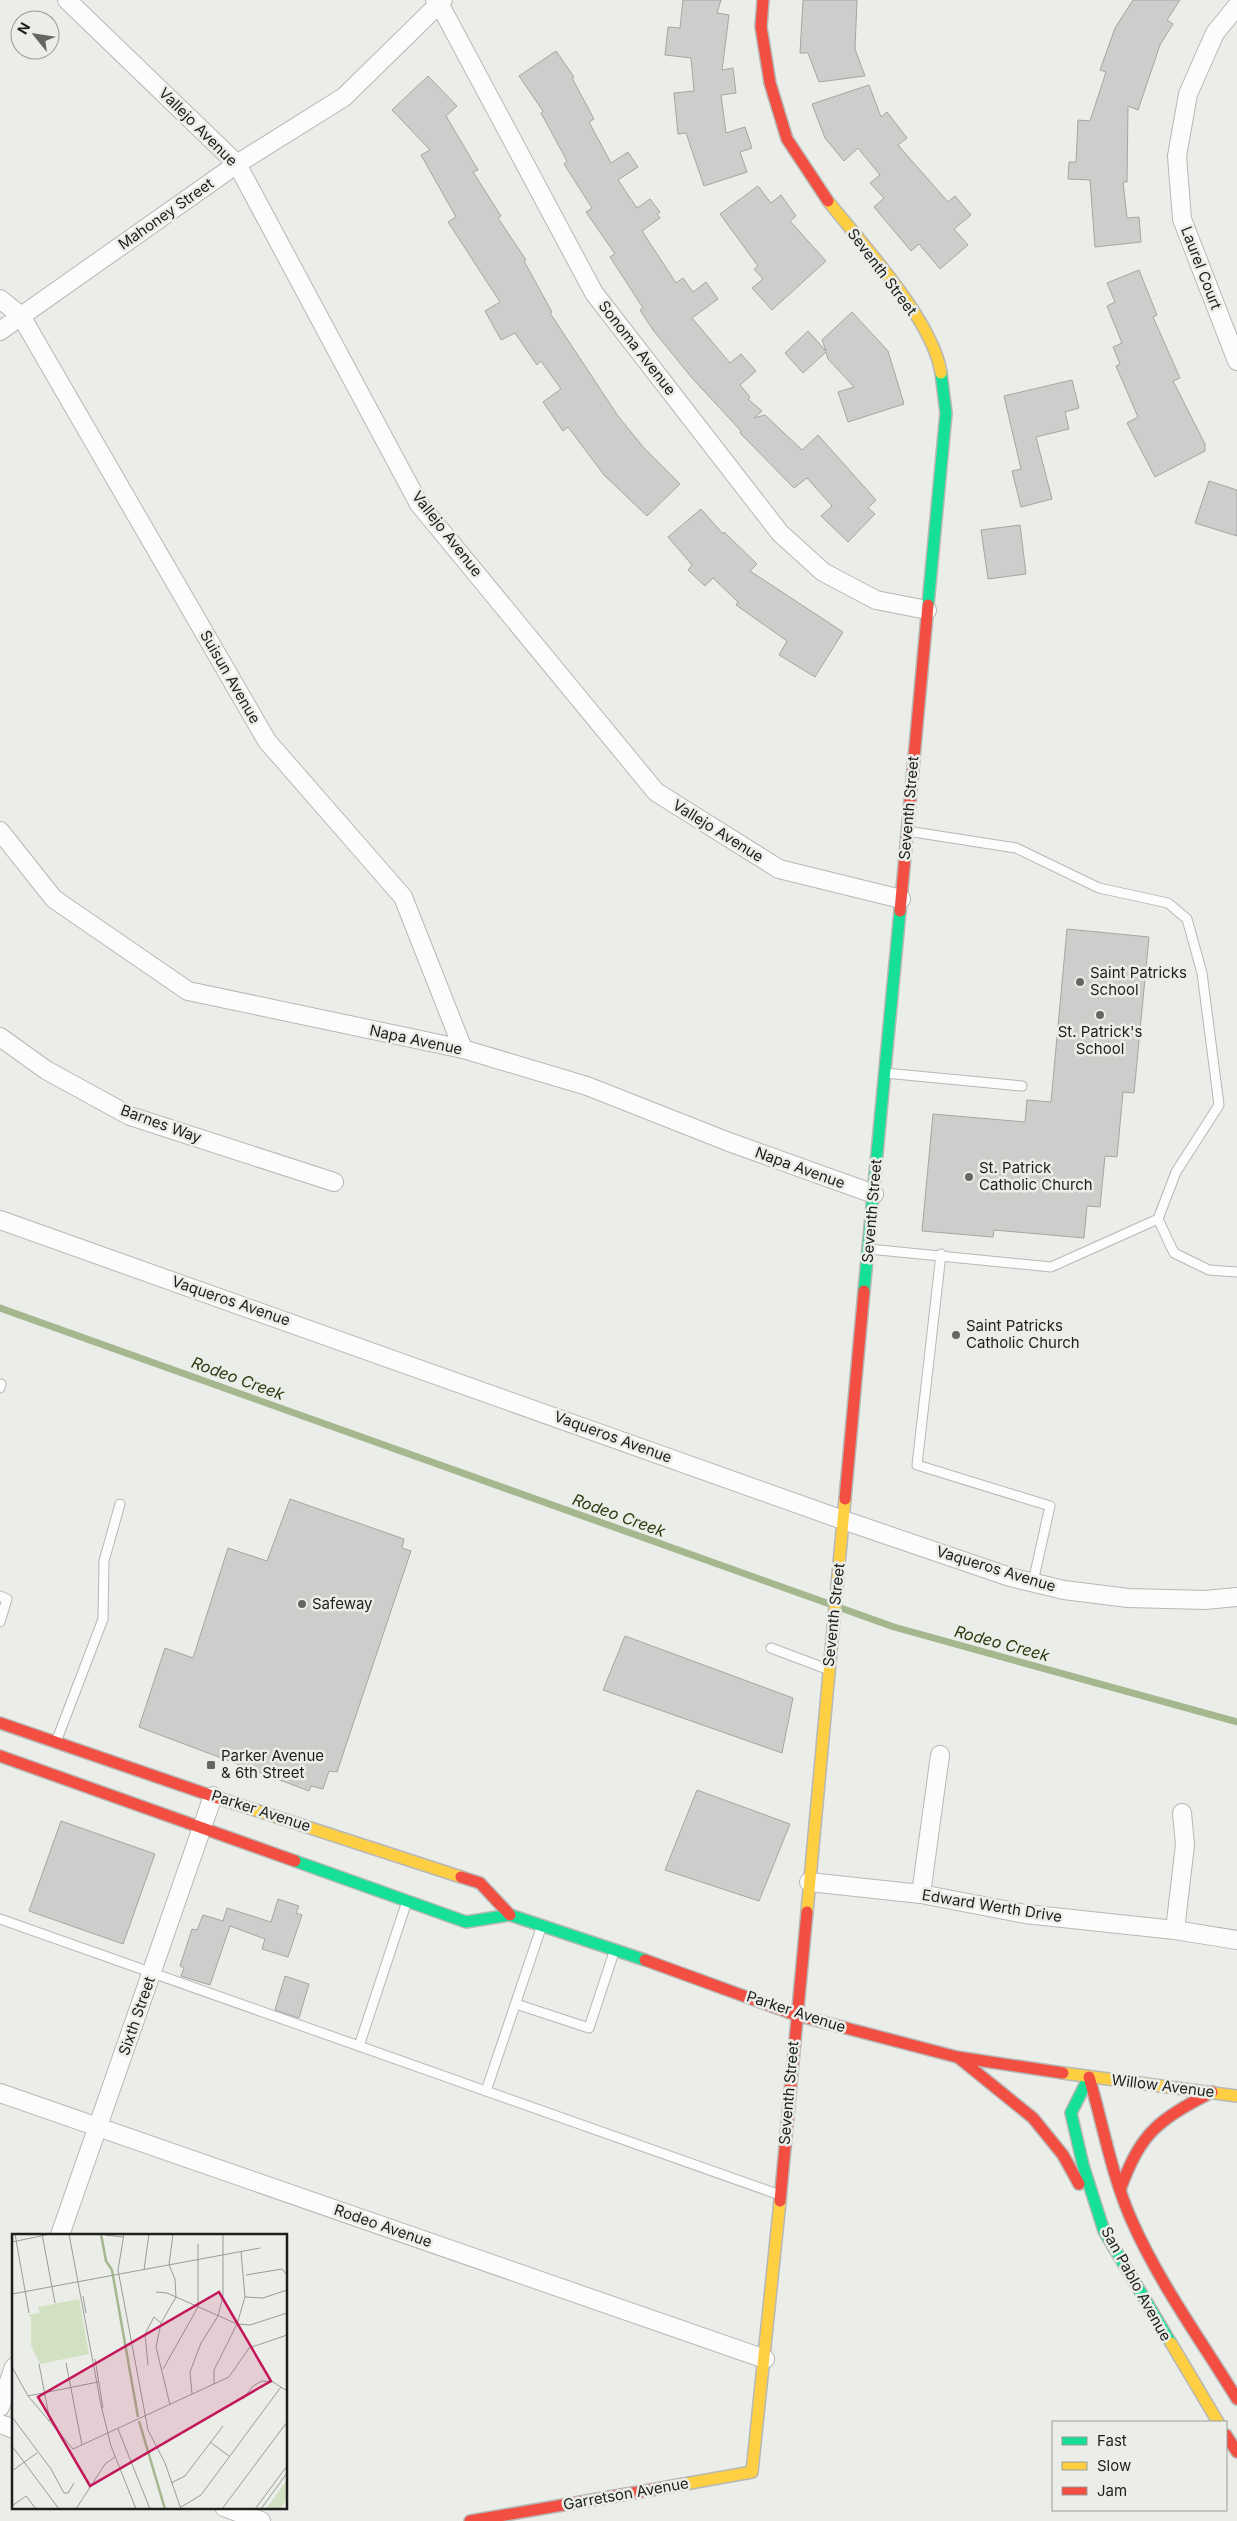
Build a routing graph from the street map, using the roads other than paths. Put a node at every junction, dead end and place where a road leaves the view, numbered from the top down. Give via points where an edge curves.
1 (67, 0) edge
2 (763, 0) edge
3 (439, 2) edge
4 (1237, 6) edge
5 (237, 164) junction
6 (0, 299) edge
7 (22, 316) junction
8 (0, 331) edge
9 (1237, 361) edge
10 (927, 610) junction
11 (0, 831) edge
12 (907, 831) junction
13 (901, 899) junction
14 (0, 1037) edge
15 (463, 1050) junction
16 (885, 1073) junction
17 (1022, 1086) dead end
18 (334, 1182) dead end
19 (874, 1194) junction
20 (1158, 1219) junction
21 (0, 1220) edge
22 (868, 1249) junction
23 (941, 1254) junction
24 (1237, 1272) edge
25 (120, 1504) dead end
26 (843, 1520) junction
27 (1034, 1582) junction
28 (0, 1596) edge
29 (1237, 1598) edge
30 (0, 1622) edge
31 (771, 1648) dead end
32 (828, 1669) junction
33 (0, 1723) edge
34 (56, 1742) junction
35 (940, 1755) dead end
36 (0, 1756) edge
37 (213, 1796) junction
38 (1182, 1813) dead end
39 (202, 1829) junction
40 (809, 1882) junction
41 (921, 1894) junction
42 (407, 1901) junction
43 (510, 1915) junction
44 (0, 1919) edge
45 (542, 1926) junction
46 (1175, 1930) junction
47 (1237, 1940) edge
48 (615, 1950) junction
49 (152, 1973) junction
50 (516, 2004) junction
51 (796, 2015) junction
52 (358, 2046) junction
53 (957, 2057) junction
54 (1089, 2077) junction
55 (486, 2091) junction
56 (1212, 2092) junction
57 (0, 2093) edge
58 (1237, 2096) edge
59 (98, 2127) junction
60 (1120, 2190) junction
61 (780, 2195) junction
62 (1104, 2231) junction
63 (60, 2234) edge
64 (765, 2359) junction
65 (12, 2373) edge
66 (1237, 2398) edge
67 (0, 2406) edge
68 (1217, 2421) edge
69 (0, 2424) edge
70 (12, 2428) edge
71 (1227, 2437) edge
72 (1237, 2452) edge
73 (752, 2472) joint
74 (227, 2508) edge
75 (261, 2521) edge
76 (470, 2521) edge

1 - 5 street, Vallejo Avenue
2 - 10 main road, Seventh Street via 761,27 770,83 787,139 819,190 901,293 925,330 940,369 946,412
3 - 5 street, Mahoney Street via 344,98
3 - 10 street, Sonoma Avenue via 594,293 780,533 823,572 876,600
4 - 9 street, Laurel Court via 1215,33 1188,94 1177,156 1182,219
5 - 7 street, Mahoney Street
5 - 13 street, Vallejo Avenue via 419,504 656,792 779,869
6 - 7 street, Suisun Avenue
7 - 8 street, Mahoney Street
7 - 15 street, Suisun Avenue via 267,741 403,898
10 - 12 main road, Seventh Street
11 - 15 street, Napa Avenue via 54,899 188,991
12 - 13 main road, Seventh Street
12 - 20 lane via 1016,848 1099,888 1168,902 1187,919 1202,973 1220,1105 1176,1172
13 - 16 main road, Seventh Street
14 - 18 street, Barnes Way via 46,1070 130,1116
15 - 19 street, Napa Avenue via 587,1086
16 - 17 lane
16 - 19 main road, Seventh Street
19 - 22 main road, Seventh Street
20 - 23 lane via 1051,1267
20 - 24 lane via 1174,1252 1209,1270
21 - 26 street, Vaqueros Avenue
22 - 23 lane
22 - 26 main road, Seventh Street
23 - 27 lane via 918,1464 1050,1506
25 - 34 lane via 104,1561 103,1619
26 - 27 street, Vaqueros Avenue
26 - 32 main road, Seventh Street
27 - 29 street, Vaqueros Avenue via 1064,1590 1128,1598
28 - 30 lane via 7,1598
31 - 32 lane
32 - 40 main road, Seventh Street
33 - 34 main road, Parker Avenue
34 - 37 main road, Parker Avenue
35 - 41 street
36 - 39 main road, Parker Avenue
37 - 39 street, Sixth Street
37 - 43 main road, Parker Avenue via 480,1883
38 - 46 street via 1185,1845
39 - 42 main road, Parker Avenue
39 - 49 street, Sixth Street
40 - 41 street, Edward Werth Drive
40 - 51 main road, Seventh Street
41 - 46 street, Edward Werth Drive via 1024,1914
42 - 43 main road, Parker Avenue via 466,1922
42 - 52 lane
43 - 45 main road, Parker Avenue
44 - 49 lane
45 - 48 main road, Parker Avenue
45 - 50 lane
46 - 47 street, Edward Werth Drive
48 - 50 lane via 589,2028
48 - 51 main road, Parker Avenue
49 - 52 lane
49 - 59 street, Sixth Street
50 - 55 lane
51 - 53 main road, Parker Avenue
51 - 61 main road, Seventh Street
52 - 55 lane
53 - 54 main road, Parker Avenue
53 - 62 main road via 1033,2118 1063,2155
54 - 56 main road, Willow Avenue
54 - 60 main road, San Pablo Avenue
54 - 62 main road, San Pablo Avenue via 1072,2113 1083,2165
55 - 61 lane
56 - 58 main road, Willow Avenue
56 - 60 main road via 1173,2111 1156,2124 1131,2157
57 - 59 street, Rodeo Avenue
59 - 63 street, Sixth Street
59 - 64 street, Rodeo Avenue
60 - 66 main road, San Pablo Avenue via 1143,2243
61 - 64 main road, Seventh Street
62 - 68 main road, San Pablo Avenue
64 - 73 main road, Seventh Street
65 - 67 street
69 - 70 street
71 - 72 main road
73 - 76 main road, Garretson Avenue
74 - 75 street

